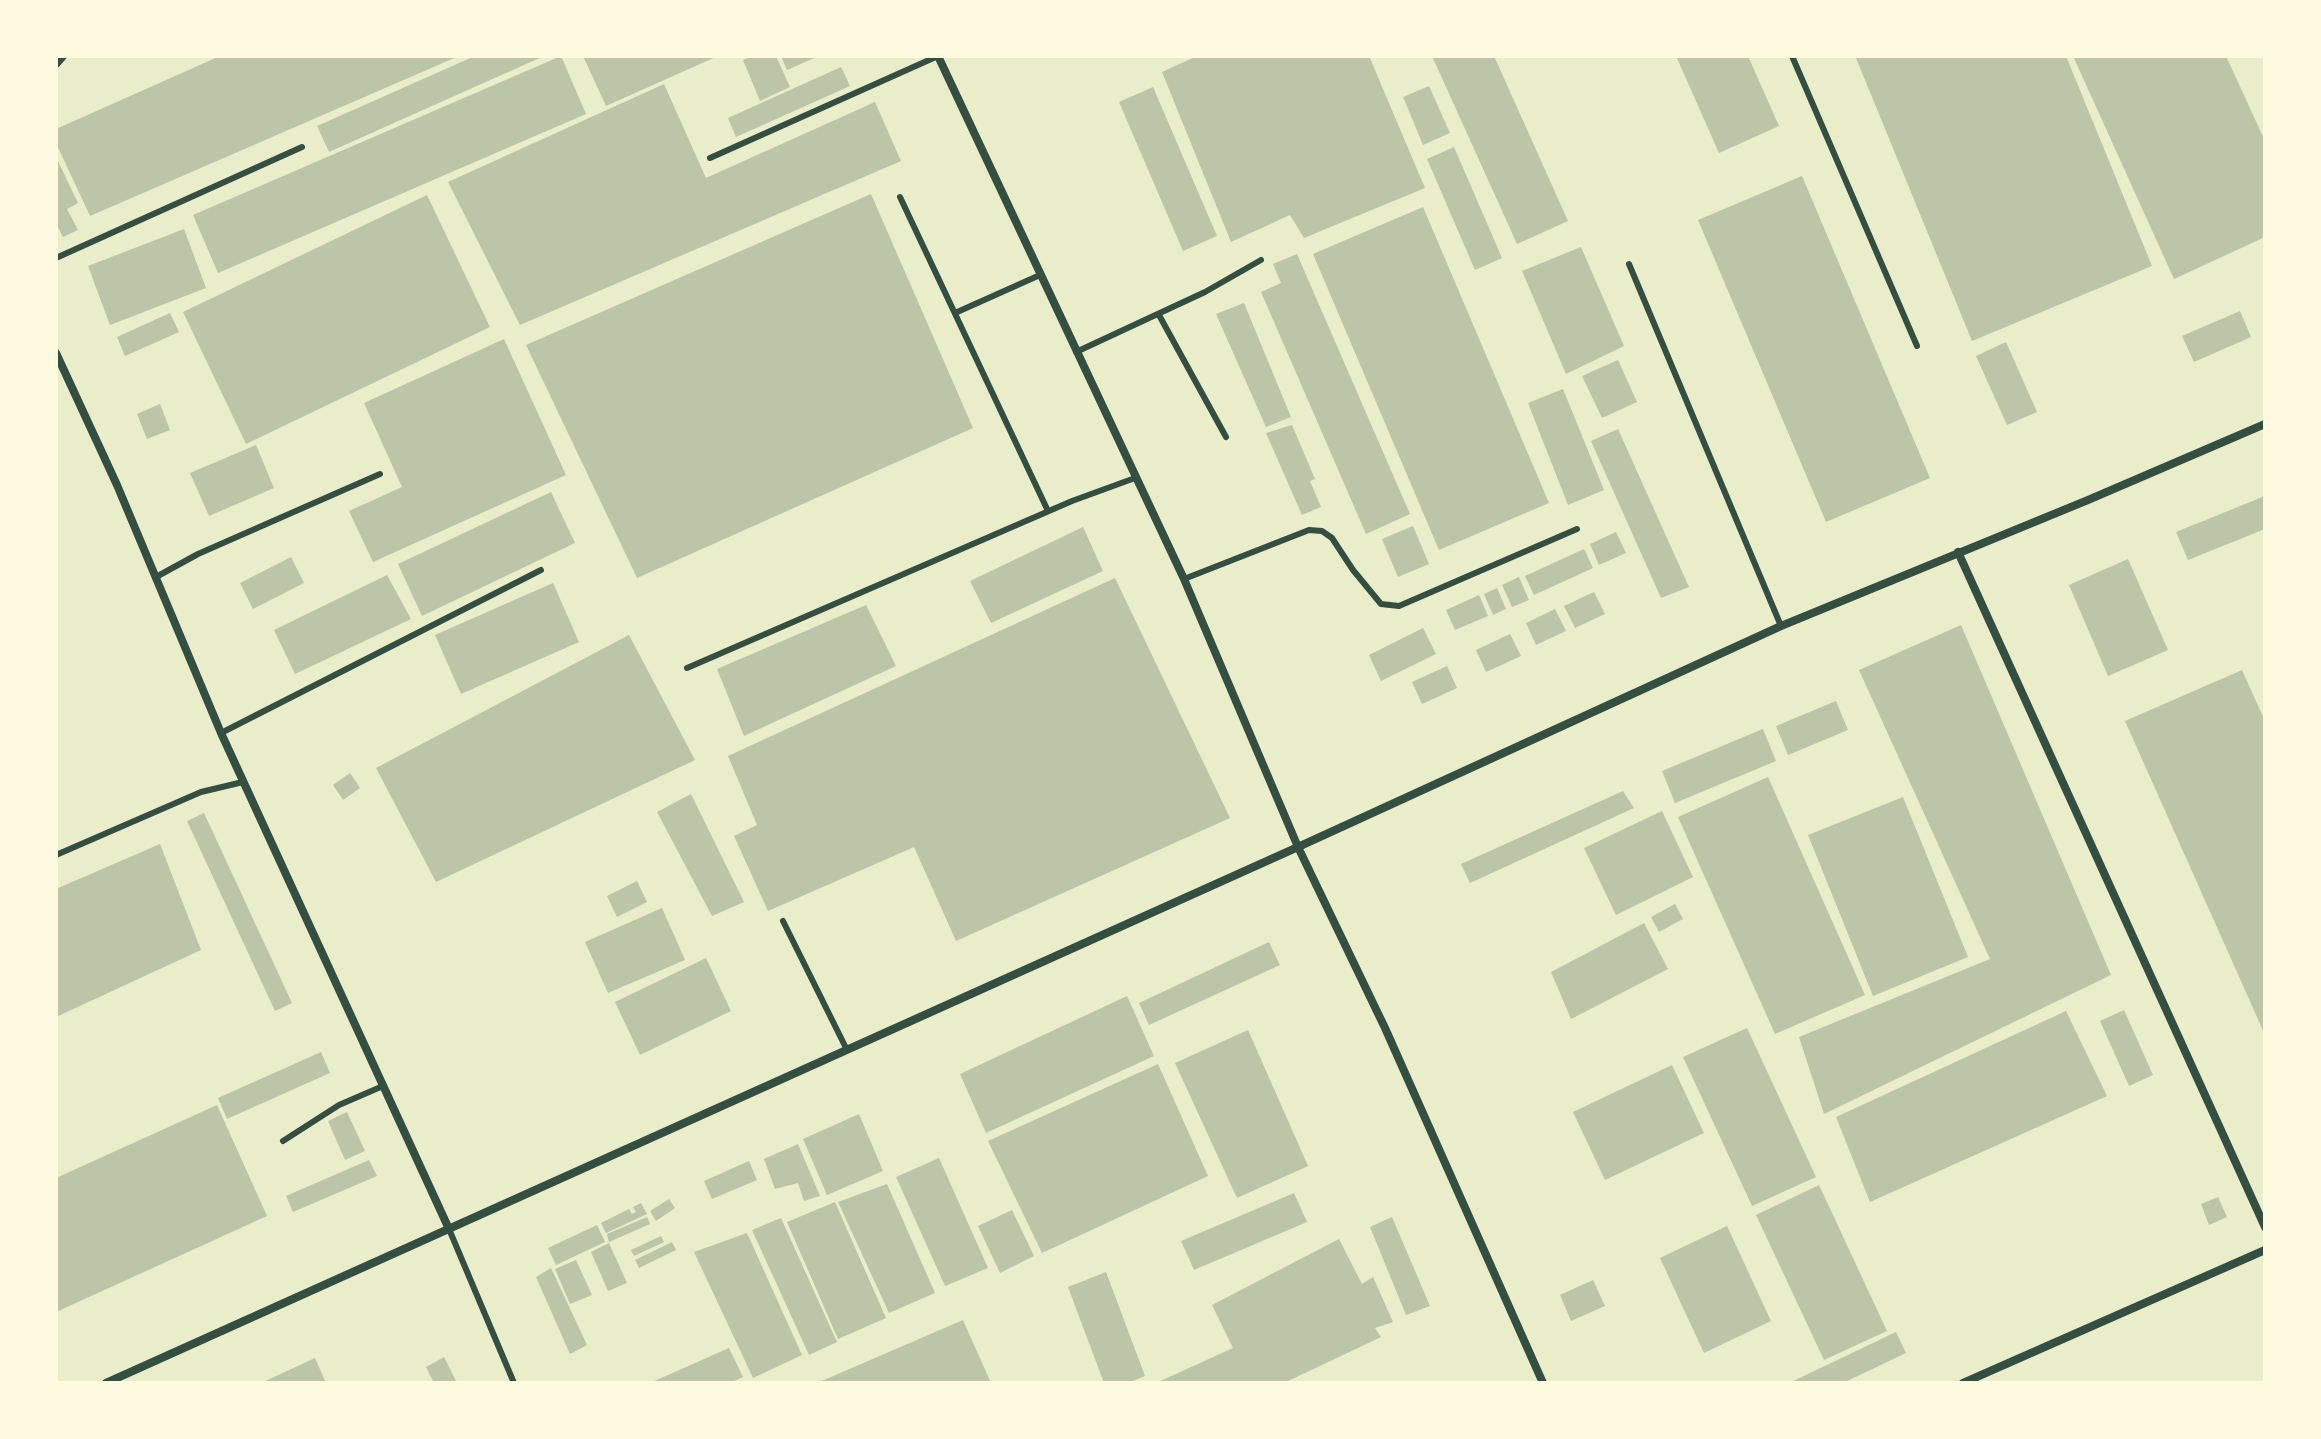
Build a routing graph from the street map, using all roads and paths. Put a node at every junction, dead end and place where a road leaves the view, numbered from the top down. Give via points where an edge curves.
1 (63, 56) edge
2 (938, 56) edge
3 (1792, 56) edge
4 (56, 64) edge
5 (302, 147) dead end
6 (710, 158) dead end
7 (900, 197) dead end
8 (56, 258) edge
9 (1261, 260) dead end
10 (1629, 264) dead end
11 (1040, 275) junction
12 (955, 313) junction
13 (1159, 315) junction
14 (1917, 346) dead end
15 (1076, 352) junction
16 (56, 353) edge
17 (2265, 424) edge
18 (1226, 437) dead end
19 (380, 474) dead end
20 (1135, 478) junction
21 (1048, 511) junction
22 (1577, 529) dead end
23 (1958, 552) junction
24 (541, 570) dead end
25 (156, 577) junction
26 (1184, 579) junction
27 (1781, 626) junction
28 (687, 668) dead end
29 (221, 733) junction
30 (243, 782) junction
31 (1298, 847) junction
32 (56, 855) edge
33 (783, 921) dead end
34 (847, 1050) junction
35 (383, 1086) junction
36 (283, 1141) dead end
37 (2265, 1227) edge
38 (449, 1229) junction
39 (2265, 1250) edge
40 (106, 1383) edge
41 (514, 1383) edge
42 (1543, 1383) edge
43 (1963, 1383) edge

1 - 4 street
2 - 6 lane
2 - 11 street
3 - 14 lane
5 - 8 lane
7 - 12 lane
9 - 13 lane
10 - 27 lane
11 - 12 lane
11 - 15 street
12 - 21 lane
13 - 15 lane
13 - 18 lane
15 - 20 street
16 - 25 street
17 - 23 street
19 - 25 lane
20 - 21 lane
20 - 26 street
21 - 28 lane
22 - 26 lane via 1399,606 1381,604 1322,531 1309,530
23 - 27 street
23 - 37 street
24 - 29 lane
25 - 29 street
26 - 31 street
27 - 31 street
29 - 30 street
30 - 32 lane via 201,792
30 - 35 street
31 - 34 street
31 - 42 street
33 - 34 lane
34 - 38 street
35 - 36 lane via 339,1105
35 - 38 street
38 - 40 street
38 - 41 lane
39 - 43 street

